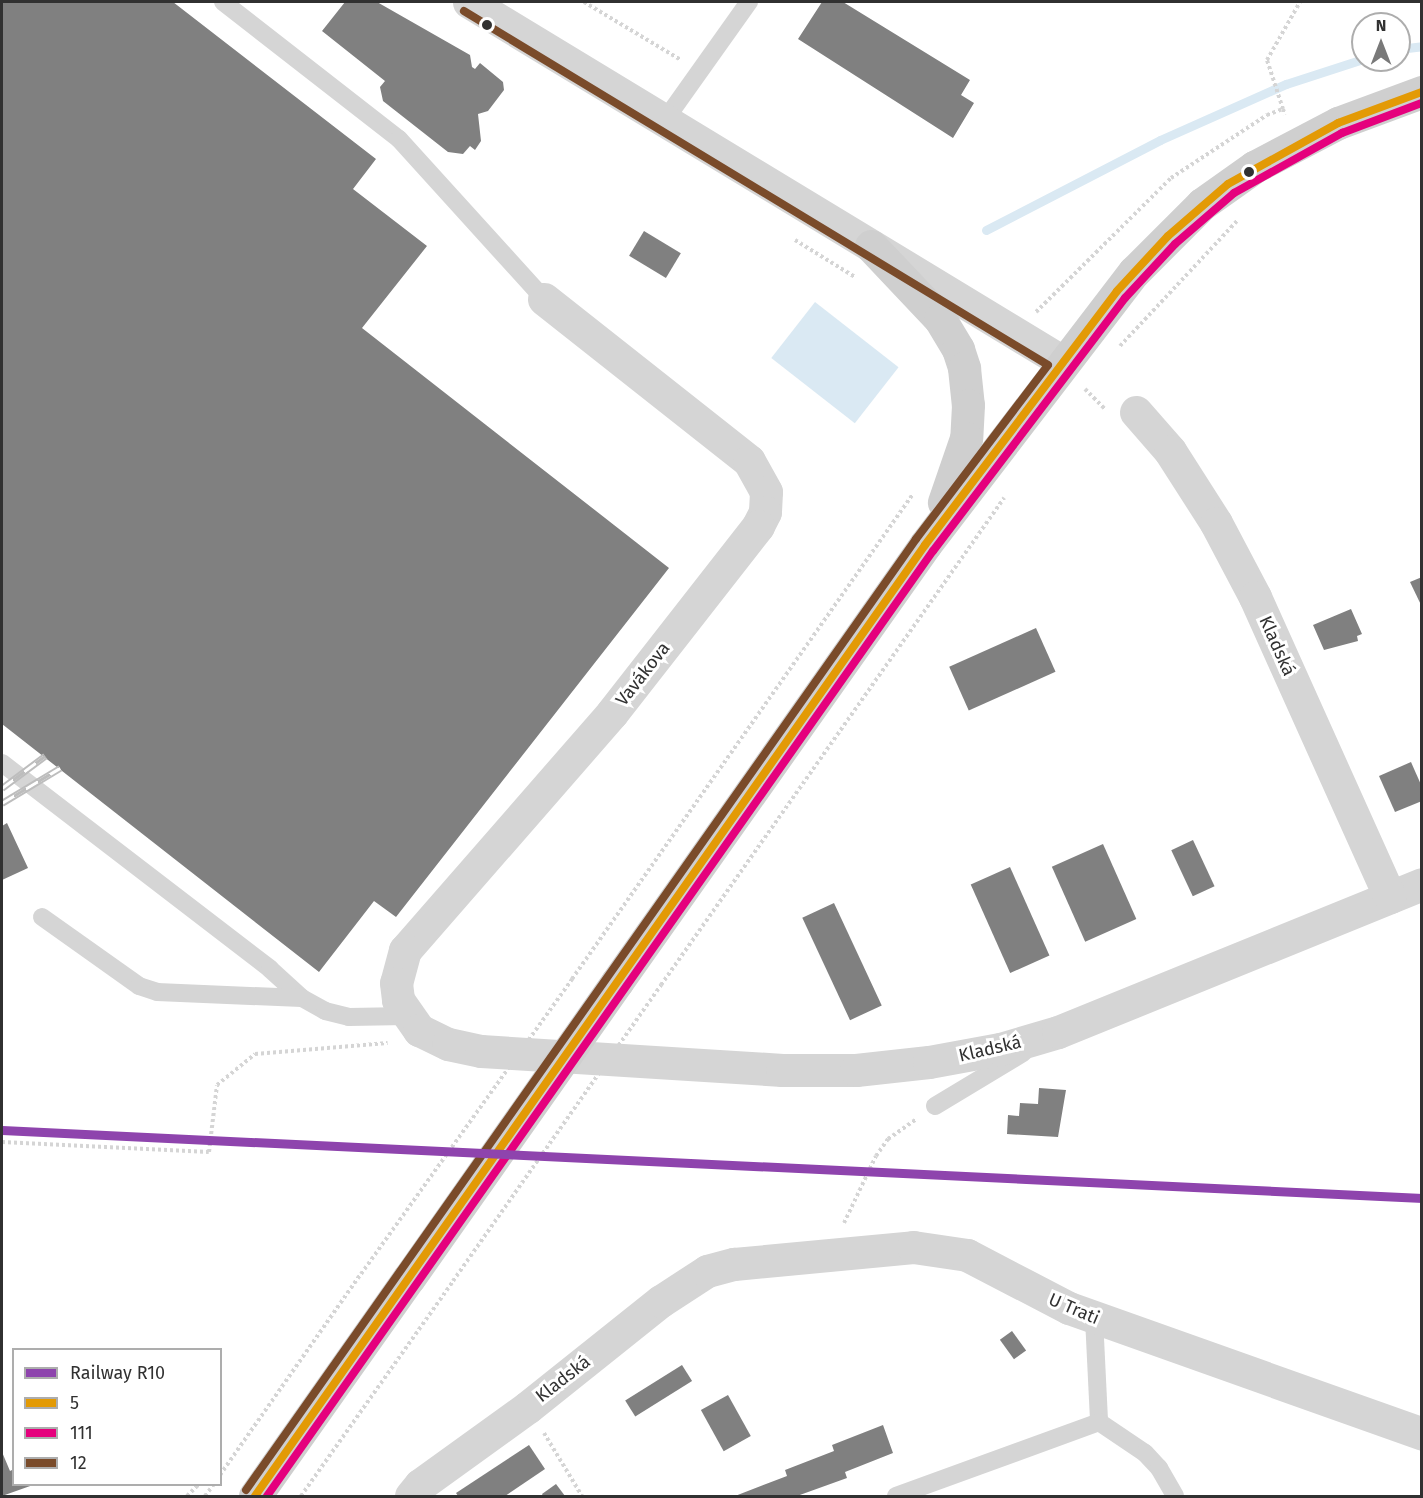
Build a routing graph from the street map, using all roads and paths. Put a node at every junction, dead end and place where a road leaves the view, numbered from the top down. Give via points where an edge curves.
1 (224, 2) edge
2 (469, 2) edge
3 (584, 2) edge
4 (749, 2) edge
5 (1300, 2) edge
6 (700, 72) junction
7 (1422, 92) edge
8 (1283, 109) dead end
9 (665, 120) junction
10 (789, 235) dead end
11 (871, 246) junction
12 (865, 284) dead end
13 (544, 299) joint
14 (1063, 362) junction
15 (1078, 395) dead end
16 (1136, 412) joint
17 (918, 488) dead end
18 (1005, 496) dead end
19 (926, 545) junction
20 (2, 762) edge
21 (1422, 884) edge
22 (1390, 897) junction
23 (42, 917) dead end
24 (302, 998) junction
25 (406, 1016) junction
26 (1058, 1032) junction
27 (437, 1039) junction
28 (935, 1106) joint
29 (2, 1142) edge
30 (821, 1256) junction
31 (720, 1268) joint
32 (1094, 1318) junction
33 (528, 1407) junction
34 (1099, 1422) junction
35 (1422, 1434) edge
36 (227, 1465) junction
37 (222, 1468) edge
38 (222, 1472) edge
39 (198, 1486) edge
40 (187, 1497) edge
41 (255, 1497) edge
42 (301, 1497) edge
43 (411, 1497) edge
44 (582, 1497) edge
45 (896, 1497) edge
46 (1174, 1497) edge

1 - 13 lane via 399,139
2 - 9 street
3 - 6 path
4 - 6 lane
5 - 8 path via 1267,60
6 - 9 lane
7 - 14 main road via 1338,123 1228,184 1141,264
9 - 11 street
10 - 12 path
11 - 14 street
11 - 19 main road via 940,319 964,368 966,438
13 - 25 street, Vavákova via 749,460 766,492 765,512 612,713 405,950 396,983 398,1000
14 - 19 main road
15 - 16 path via 1084,388 1119,423
16 - 22 street, Kladská via 1170,451 1216,523 1255,597
17 - 36 path, bridge
18 - 42 path, bridge
19 - 41 main road, bridge
20 - 24 lane via 270,969
21 - 22 street, Kladská
22 - 26 street, Kladská
23 - 24 lane via 139,986 157,992
24 - 25 lane via 325,1011 349,1017
25 - 27 street via 418,1030
26 - 27 street, Kladská via 999,1050 856,1070 782,1070 481,1051
26 - 28 lane
27 - 29 path via 255,1054 217,1085 209,1152
28 - 30 path via 888,1139 876,1156 852,1211
30 - 31 street, U Trati
30 - 32 street, U Trati via 913,1247 950,1250 991,1265 1047,1299
31 - 33 street, Kladská via 693,1279 661,1301
32 - 34 lane
32 - 35 street, U Trati
33 - 43 street, Kladská via 420,1485
33 - 44 path
34 - 45 lane
34 - 46 lane via 1145,1453 1159,1468
36 - 37 path
36 - 38 path
39 - 40 path

